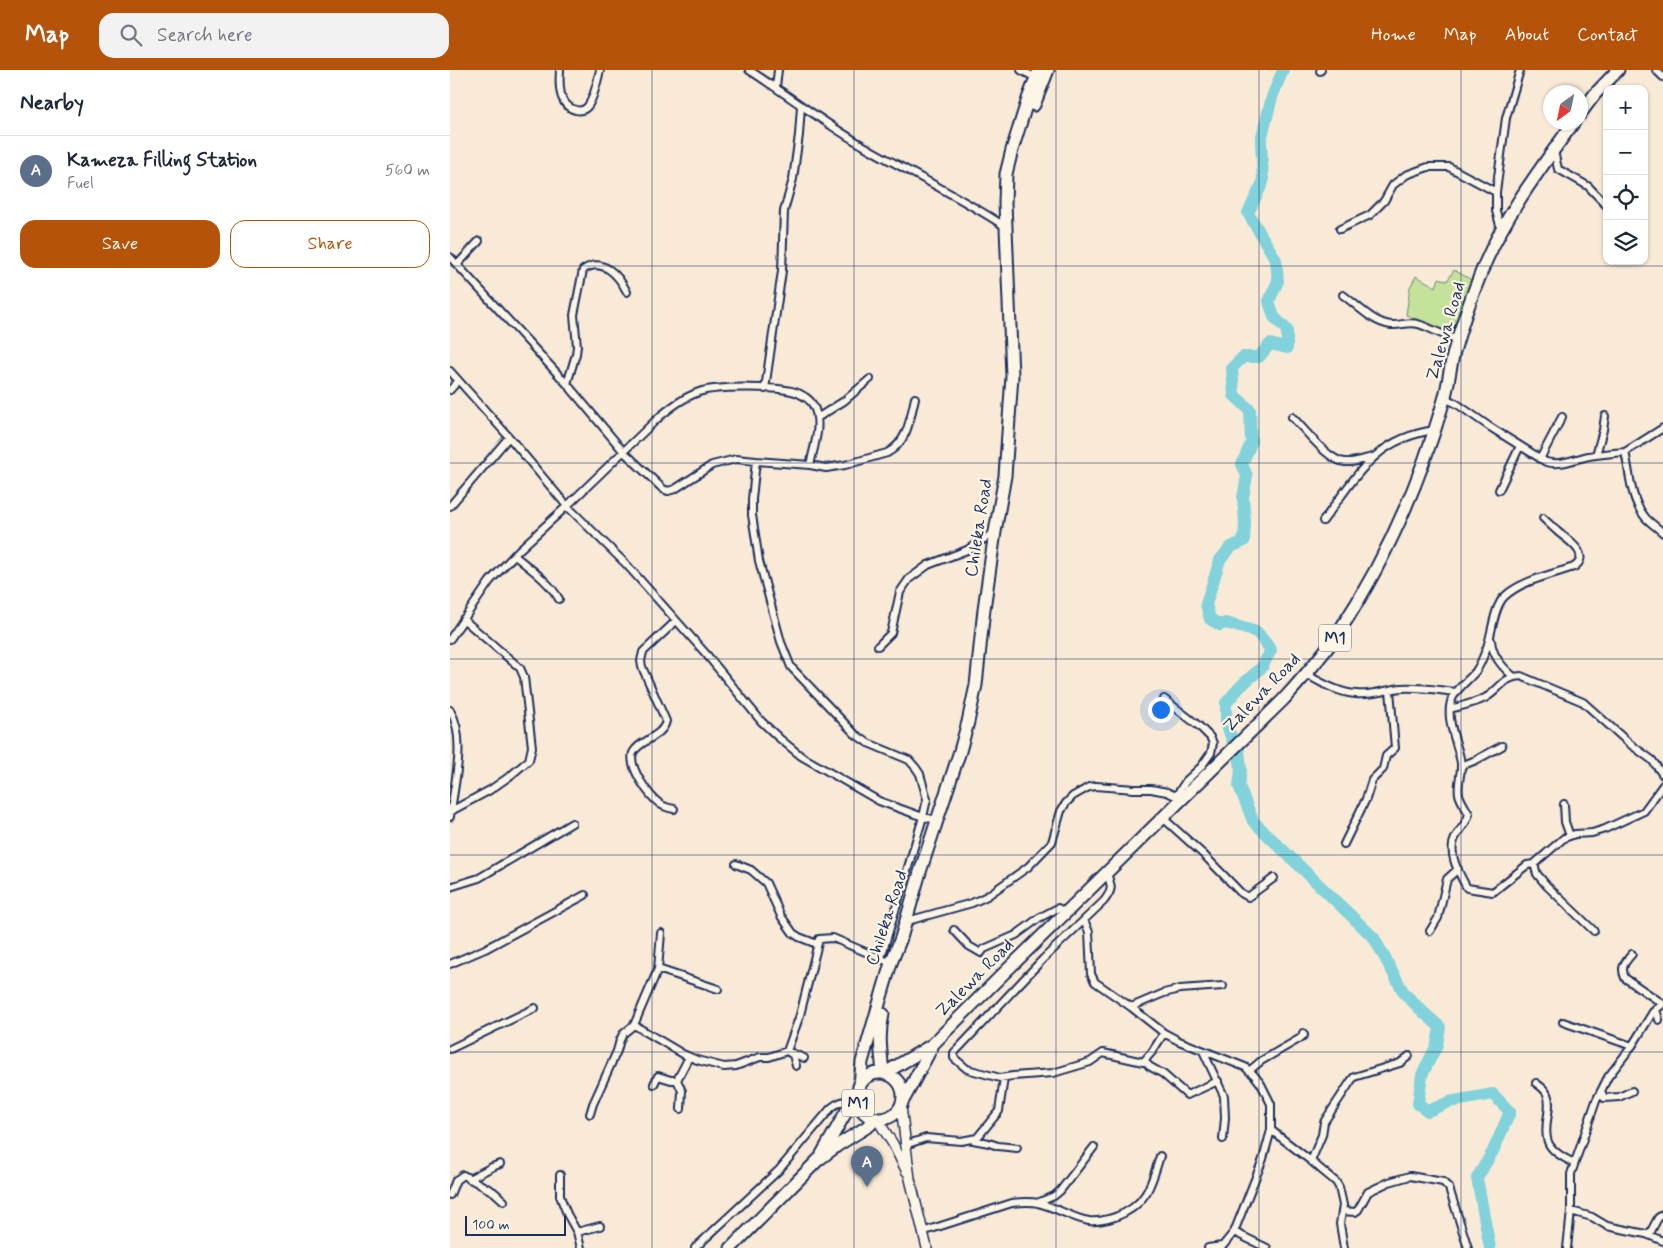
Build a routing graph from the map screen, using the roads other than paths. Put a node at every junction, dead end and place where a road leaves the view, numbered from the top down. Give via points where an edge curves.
1 (560, 70) edge
2 (600, 70) edge
3 (749, 70) edge
4 (778, 70) edge
5 (1021, 70) edge
6 (1048, 70) edge
7 (1520, 70) edge
8 (1618, 70) edge
9 (1656, 70) edge
10 (1040, 77) edge
11 (1663, 77) edge
12 (776, 87) junction
13 (1588, 103) edge
14 (801, 106) junction
15 (1568, 130) edge
16 (1554, 151) junction
17 (1496, 192) junction
18 (1603, 202) edge
19 (1006, 227) junction
20 (1340, 229) dead end
21 (1502, 230) junction
22 (479, 241) dead end
23 (453, 262) edge
24 (627, 292) dead end
25 (1343, 295) dead end
26 (1458, 339) junction
27 (450, 371) edge
28 (870, 379) dead end
29 (458, 381) junction
30 (567, 384) junction
31 (765, 389) junction
32 (450, 390) edge
33 (915, 398) dead end
34 (1445, 398) junction
35 (1605, 416) dead end
36 (1292, 417) dead end
37 (1562, 417) dead end
38 (817, 418) junction
39 (1663, 428) edge
40 (1435, 430) junction
41 (509, 437) junction
42 (1520, 446) junction
43 (624, 452) junction
44 (1625, 452) junction
45 (1596, 455) junction
46 (1372, 457) junction
47 (1540, 459) junction
48 (756, 462) junction
49 (810, 465) junction
50 (1499, 490) dead end
51 (450, 506) edge
52 (567, 506) junction
53 (1543, 518) dead end
54 (1323, 521) dead end
55 (995, 532) junction
56 (1663, 533) edge
57 (514, 555) junction
58 (559, 598) dead end
59 (463, 619) junction
60 (676, 621) junction
61 (1491, 637) junction
62 (450, 639) edge
63 (878, 646) dead end
64 (1306, 674) junction
65 (1513, 676) junction
66 (1390, 690) junction
67 (1456, 692) junction
68 (1164, 699) dead end
69 (1450, 709) junction
70 (450, 710) edge
71 (1502, 746) dead end
72 (1461, 766) junction
73 (1663, 775) edge
74 (1663, 785) edge
75 (1179, 798) junction
76 (1564, 804) dead end
77 (674, 809) dead end
78 (450, 814) edge
79 (923, 817) junction
80 (1163, 818) junction
81 (938, 820) junction
82 (572, 823) dead end
83 (1570, 836) junction
84 (1344, 844) dead end
85 (736, 864) dead end
86 (1534, 864) junction
87 (1458, 869) junction
88 (1107, 874) junction
89 (1274, 878) dead end
90 (450, 887) edge
91 (585, 895) dead end
92 (1067, 913) junction
93 (911, 920) junction
94 (1084, 920) junction
95 (954, 930) dead end
96 (1430, 931) dead end
97 (1594, 931) dead end
98 (660, 933) dead end
99 (817, 944) junction
100 (1632, 954) dead end
101 (886, 960) junction
102 (450, 964) edge
103 (658, 969) junction
104 (1223, 986) dead end
105 (718, 989) dead end
106 (1663, 1004) edge
107 (1131, 1007) junction
108 (536, 1008) dead end
109 (1656, 1009) junction
110 (1659, 1020) dead end
111 (1564, 1022) dead end
112 (634, 1025) junction
113 (1164, 1033) junction
114 (1303, 1033) dead end
115 (932, 1045) junction
116 (1632, 1046) junction
117 (450, 1049) edge
118 (1203, 1051) junction
119 (789, 1052) junction
120 (1409, 1056) dead end
121 (689, 1057) junction
122 (804, 1058) dead end
123 (1145, 1061) junction
124 (796, 1066) dead end
125 (1249, 1071) junction
126 (884, 1073) junction
127 (1004, 1078) junction
128 (677, 1080) junction
129 (1218, 1081) junction
130 (1536, 1083) dead end
131 (654, 1084) dead end
132 (1601, 1091) junction
133 (1632, 1091) dead end
134 (857, 1094) junction
135 (902, 1103) junction
136 (681, 1109) dead end
137 (590, 1114) dead end
138 (876, 1119) junction
139 (1271, 1130) junction
140 (1223, 1139) dead end
141 (973, 1140) junction
142 (905, 1144) junction
143 (1094, 1147) dead end
144 (1017, 1148) dead end
145 (1160, 1156) dead end
146 (818, 1160) junction
147 (1311, 1161) junction
148 (1574, 1163) junction
149 (500, 1164) dead end
150 (560, 1175) dead end
151 (469, 1178) junction
152 (910, 1179) junction
153 (450, 1195) edge
154 (504, 1200) dead end
155 (1038, 1203) junction
156 (1343, 1211) junction
157 (1571, 1211) junction
158 (1663, 1214) edge
159 (600, 1226) dead end
160 (577, 1232) junction
161 (922, 1232) junction
162 (1234, 1232) junction
163 (1648, 1235) junction
164 (1663, 1241) edge
165 (1221, 1247) edge
166 (581, 1248) edge
167 (694, 1248) edge
168 (731, 1248) edge
169 (927, 1248) edge
170 (1208, 1248) edge
171 (1267, 1248) edge
172 (1344, 1248) edge
173 (1468, 1248) edge
174 (1567, 1248) edge

1 - 2 street via 559,88 564,101 575,110 582,110 590,102
3 - 12 street
4 - 12 street
5 - 10 street
6 - 10 highway, Chileka Road
7 - 17 street via 1506,118
8 - 13 highway
9 - 11 street
10 - 19 highway, Chileka Road via 1020,121 1006,174
10 - 93 highway via 1014,176 1018,383 1011,478 981,684 966,755
12 - 14 street
14 - 19 street
14 - 31 street via 793,179 784,211 782,271
15 - 16 highway, Zalewa Road / M1
16 - 18 street via 1558,169 1588,186
16 - 21 highway, Zalewa Road / M1
17 - 20 street via 1450,166 1428,167 1406,175 1370,215
17 - 21 street via 1496,211
19 - 55 highway, Chileka Road via 1012,376 1005,476
21 - 26 highway, Zalewa Road / M1 via 1481,273
22 - 23 street
23 - 30 street
24 - 30 street via 615,273 606,267 590,266 583,270 574,315 576,354
25 - 26 street via 1382,324 1412,323
26 - 34 highway, Zalewa Road / M1
27 - 29 street
28 - 38 street
29 - 32 street
29 - 41 street
30 - 43 street
31 - 38 street via 797,392 813,405
31 - 43 street via 715,389 687,397 655,421
33 - 49 street via 906,435 895,449 835,467
34 - 40 highway, Zalewa Road / M1
34 - 42 street
35 - 45 street
36 - 46 street via 1338,460 1354,462
37 - 47 street
38 - 49 street
39 - 44 street
40 - 46 street via 1394,441
40 - 64 highway, Zalewa Road / M1 via 1387,549 1337,635
41 - 51 street
41 - 52 street
42 - 47 street
42 - 50 street
43 - 48 street via 668,491 722,461 736,458
43 - 52 street
44 - 45 street
44 - 56 street via 1632,492 1643,516
45 - 47 street via 1553,464
46 - 54 street
48 - 49 street
48 - 79 street via 752,515 759,561 791,667 855,734 909,760 920,774 926,793
52 - 57 street
52 - 60 street via 626,564
53 - 61 street via 1574,544 1579,553 1579,564 1535,579 1509,593 1498,606
55 - 63 street via 956,556 928,565 909,579 900,592 891,633
55 - 81 highway, Chileka Road via 976,685
57 - 58 street via 543,579
57 - 59 street via 490,581
59 - 62 street
59 - 78 street via 520,668 524,677 532,747 529,760 510,776
60 - 77 street via 641,656 642,667 666,721 663,729 634,751 633,759 636,774 647,791 662,806
60 - 79 street via 761,721 801,756 879,801
61 - 65 street via 1495,656
61 - 67 street via 1476,670
64 - 66 street via 1346,692 1372,694
64 - 75 highway, Zalewa Road / M1 via 1283,700
65 - 69 street via 1487,697
65 - 73 street via 1522,676 1583,702 1652,760
66 - 67 street via 1425,688
66 - 84 street via 1395,748 1386,756 1382,769 1372,780
67 - 69 street
68 - 75 street via 1199,726 1213,743 1211,753 1186,781
69 - 72 street
70 - 78 street via 459,748
71 - 72 street
72 - 87 street via 1459,796 1469,814 1452,846
74 - 83 street via 1644,811 1606,829
75 - 80 highway, Zalewa Road / M1
75 - 93 street via 1151,789 1096,786 1080,791 1061,811 1052,842 1028,866 972,903
76 - 83 street
79 - 81 street
79 - 101 street
80 - 88 highway, Zalewa Road / M1
80 - 89 street via 1248,897
81 - 101 highway, Chileka Road via 900,938
82 - 90 street via 479,878
83 - 86 street
85 - 99 street via 751,870 766,883 793,933
86 - 87 street via 1493,892 1467,888
86 - 97 street via 1537,874 1547,886
87 - 96 street via 1447,878 1438,918
88 - 92 highway, Zalewa Road / M1
88 - 94 street via 1112,886 1110,894
91 - 102 street via 485,949
92 - 95 street via 1058,908 1048,912 1016,935 981,953
92 - 115 highway, Zalewa Road / M1
93 - 126 highway via 880,1026 879,1044
94 - 107 street via 1089,932 1091,974 1095,982
94 - 127 street via 1043,958 954,1052 955,1060 967,1069
98 - 103 street
99 - 101 street via 819,939 832,938
99 - 119 street
100 - 106 street via 1622,966 1625,978
101 - 134 highway, Chileka Road via 885,982 862,1062
103 - 105 street
103 - 112 street
104 - 107 street via 1180,989
106 - 109 street
107 - 113 street
108 - 117 street
109 - 110 street
109 - 116 street
111 - 116 street
112 - 121 street
112 - 137 street via 622,1034
113 - 118 street
113 - 123 street
114 - 125 street via 1299,1039
115 - 126 highway, Zalewa Road / M1
115 - 135 highway, Zalewa Road / M1
116 - 132 street
118 - 125 street via 1235,1062
118 - 129 street
119 - 121 street via 731,1067 711,1065
119 - 122 street
119 - 124 street
120 - 147 street via 1400,1063 1350,1080 1324,1122
121 - 128 street
123 - 127 street via 1104,1053 1090,1062 1053,1073
123 - 129 street via 1187,1095
125 - 139 street via 1271,1104
126 - 134 highway, M1 via 867,1077
126 - 135 highway, M1 via 901,1085
127 - 141 street via 1000,1111
128 - 131 street via 658,1076
128 - 136 street via 682,1090
129 - 140 street via 1224,1096
130 - 148 street via 1549,1101 1546,1140 1560,1156
132 - 133 street via 1604,1098 1619,1097
132 - 148 street
134 - 138 highway, M1 via 863,1111
134 - 146 highway, M1
134 - 167 street via 831,1108 779,1170
135 - 138 highway, M1 via 891,1116
135 - 142 main road
138 - 146 highway, M1
138 - 152 main road
139 - 147 street
139 - 162 street
141 - 142 street via 926,1138
141 - 144 street
142 - 152 main road
143 - 155 street via 1060,1191
145 - 155 street via 1146,1193 1128,1212 1101,1222 1088,1221
146 - 168 highway, M1
147 - 156 street via 1336,1182
148 - 157 street
149 - 151 street
150 - 160 street via 560,1196
151 - 153 street via 459,1177
151 - 154 street
152 - 161 main road
155 - 161 street via 1012,1203
156 - 172 street via 1340,1224
156 - 173 street via 1355,1212 1368,1192 1388,1182 1410,1176 1443,1182 1449,1188
157 - 163 street via 1592,1217 1607,1226
157 - 174 street
158 - 163 street
159 - 160 street
160 - 166 street
161 - 169 main road
162 - 165 street
162 - 171 street
163 - 164 street
165 - 170 street

